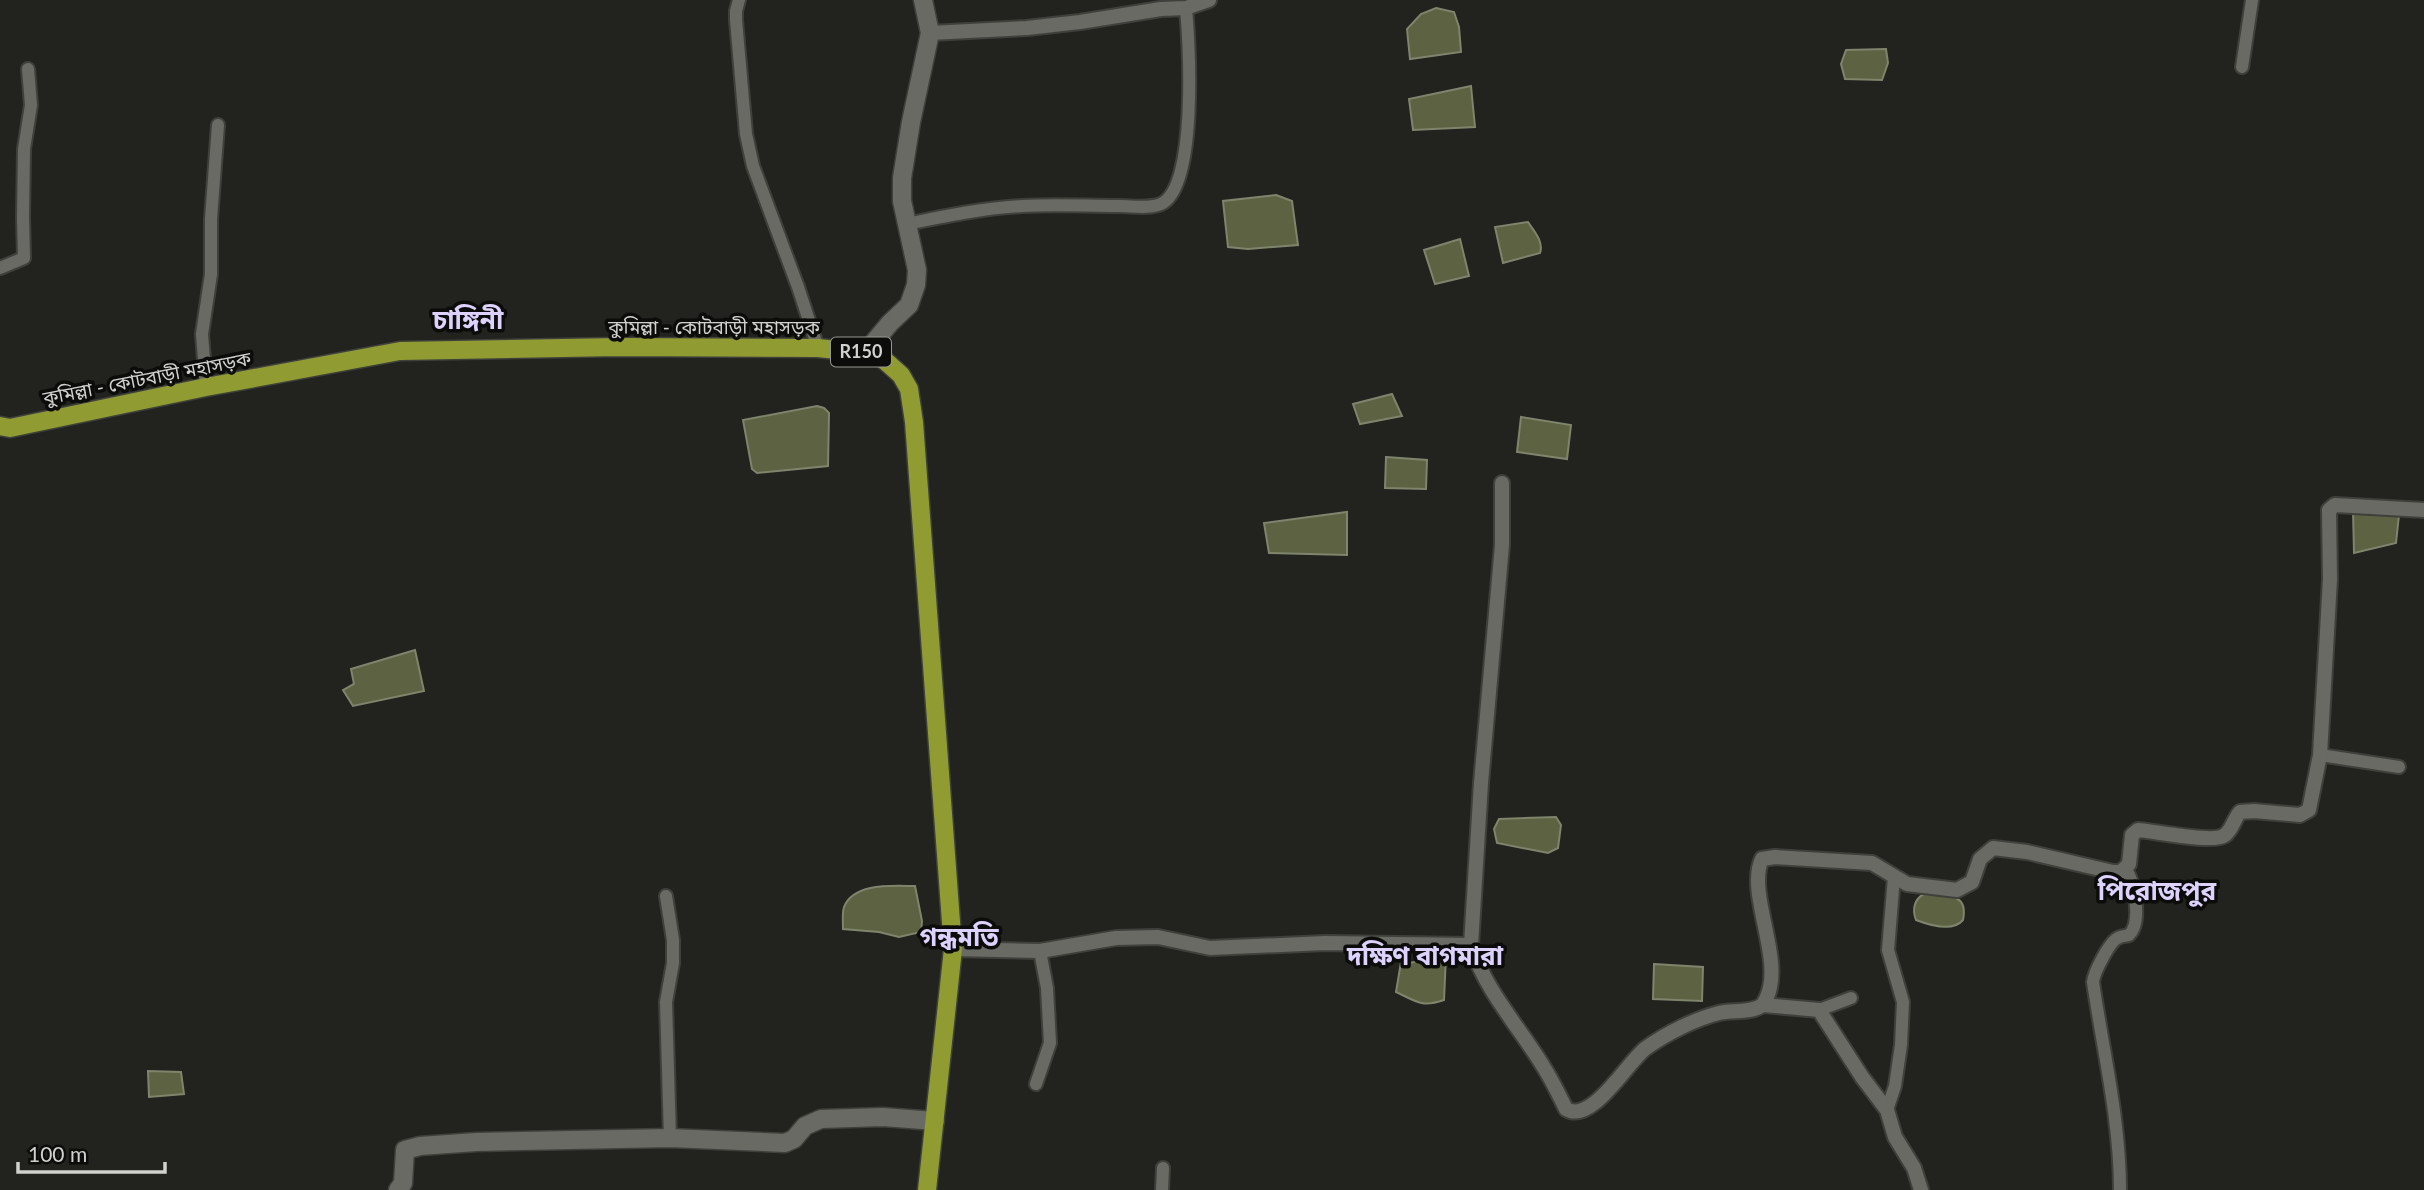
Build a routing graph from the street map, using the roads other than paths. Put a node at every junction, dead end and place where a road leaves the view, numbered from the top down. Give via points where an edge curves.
1 (739, 0) edge
2 (923, 0) edge
3 (1209, 0) edge
4 (2252, 0) edge
5 (1186, 8) junction
6 (930, 33) junction
7 (2242, 67) dead end
8 (28, 69) dead end
9 (218, 125) dead end
10 (907, 224) junction
11 (0, 268) edge
12 (818, 348) junction
13 (865, 353) junction
14 (206, 387) junction
15 (0, 426) edge
16 (1502, 483) dead end
17 (2424, 510) edge
18 (2320, 755) junction
19 (2399, 767) dead end
20 (2126, 869) junction
21 (1894, 877) junction
22 (666, 896) dead end
23 (1471, 945) junction
24 (953, 948) junction
25 (1040, 951) junction
26 (1851, 998) dead end
27 (1763, 1005) junction
28 (1819, 1010) junction
29 (1036, 1084) dead end
30 (1887, 1110) junction
31 (935, 1121) junction
32 (670, 1138) junction
33 (1163, 1168) dead end
34 (398, 1190) edge
35 (927, 1190) edge
36 (1162, 1190) edge
37 (1921, 1190) edge
38 (2120, 1190) edge

1 - 12 street via 736,20 753,166
2 - 6 main road
3 - 5 street
4 - 7 street
5 - 6 street via 1027,29
5 - 10 street via 1188,140 1174,187 1162,203 1023,206
6 - 10 main road via 902,178
8 - 11 street via 31,105 24,149 24,258
9 - 14 street via 211,274 202,334
10 - 13 main road via 916,270 913,296
12 - 13 main road, কুমিল্লা - কোটবাড়ী মহাসড়ক / R150
12 - 14 main road, কুমিল্লা - কোটবাড়ী মহাসড়ক / R150 via 400,351
13 - 24 main road, কুমিল্লা - কোটবাড়ী মহাসড়ক / R150 via 892,365 905,380 912,402
14 - 15 main road, কুমিল্লা - কোটবাড়ী মহাসড়ক / R150 via 10,428
16 - 23 street via 1502,545
17 - 18 street via 2335,505 2329,510 2330,579
18 - 19 street
18 - 20 street via 2305,813 2240,812 2228,833 2218,838 2138,830 2132,835
20 - 21 street via 2113,872 1993,848 1980,859 1972,882 1957,890 1907,884
20 - 38 street via 2136,900 2134,930 2113,942 2093,982 2115,1114
21 - 27 street via 1872,863 1762,859 1758,879 1771,980
21 - 30 street via 1888,950 1903,1002 1895,1086
22 - 32 street via 673,940 666,1002
23 - 25 street via 1325,943 1210,948 1158,937 1116,938
23 - 27 street via 1488,987 1544,1066 1566,1110 1572,1112 1589,1108 1633,1059 1670,1034 1719,1013
24 - 25 street
24 - 31 main road, কুমিল্লা - কোটবাড়ী মহাসড়ক / R150
25 - 29 street via 1050,1043
26 - 28 street
27 - 28 street
28 - 30 street
30 - 37 street via 1895,1138 1914,1168
31 - 32 main road via 821,1119 785,1143
31 - 35 main road, কুমিল্লা - কোটবাড়ী মহাসড়ক / R150
32 - 34 main road via 412,1147 405,1150 403,1183
33 - 36 street

